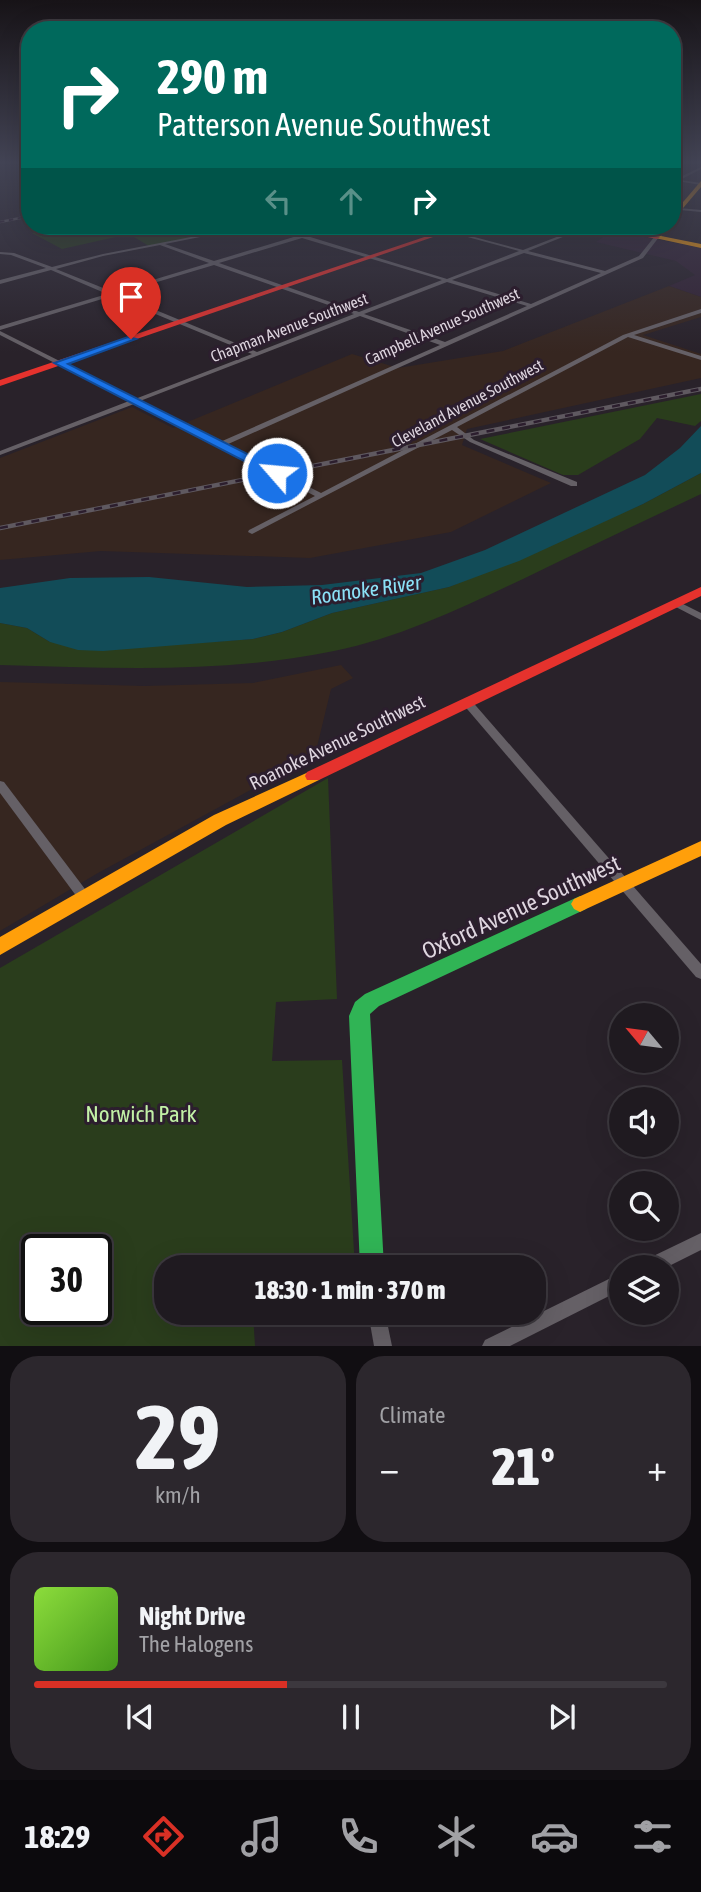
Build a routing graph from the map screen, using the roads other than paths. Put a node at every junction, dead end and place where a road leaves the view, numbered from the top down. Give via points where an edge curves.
1 (206, 235) edge
2 (299, 235) edge
3 (305, 235) edge
4 (435, 235) edge
5 (462, 235) edge
6 (565, 235) edge
7 (660, 235) edge
8 (670, 235) edge
9 (302, 236) junction
10 (160, 244) junction
11 (701, 246) edge
12 (523, 251) junction
13 (0, 253) edge
14 (371, 257) junction
15 (214, 263) junction
16 (50, 268) junction
17 (606, 273) junction
18 (448, 281) junction
19 (0, 282) edge
20 (282, 287) junction
21 (112, 294) junction
22 (532, 306) junction
23 (701, 311) edge
24 (360, 314) junction
25 (180, 322) junction
26 (0, 331) edge
27 (628, 335) junction
28 (444, 344) junction
29 (257, 354) junction
30 (701, 358) edge
31 (59, 363) junction
32 (0, 383) edge
33 (134, 401) junction
34 (452, 427) junction
35 (220, 445) junction
36 (0, 453) edge
37 (574, 484) dead end
38 (321, 496) junction
39 (252, 532) dead end
40 (701, 591) edge
41 (675, 603) junction
42 (701, 617) edge
43 (466, 701) junction
44 (0, 785) edge
45 (701, 848) edge
46 (623, 886) junction
47 (84, 897) junction
48 (0, 947) edge
49 (701, 973) edge
50 (701, 1241) edge
51 (371, 1255) edge
52 (673, 1255) edge
53 (609, 1287) edge
54 (379, 1325) edge
55 (499, 1344) edge
56 (383, 1346) edge

1 - 10 street
2 - 9 street
3 - 9 street
4 - 14 main road
5 - 12 street
6 - 12 street, Chapman Avenue Southwest
7 - 17 street, Campbell Avenue Southwest via 645,255
8 - 11 main road
9 - 14 street
9 - 15 street
10 - 15 street
10 - 16 street
12 - 17 street
12 - 18 street, Chapman Avenue Southwest
13 - 16 street
14 - 18 street
14 - 20 main road
15 - 20 street
15 - 21 street
16 - 19 street
16 - 21 street
17 - 22 street, Campbell Avenue Southwest
18 - 22 street
18 - 24 street, Chapman Avenue Southwest
20 - 24 street
20 - 25 main road
21 - 25 street
21 - 26 street
22 - 28 street, Campbell Avenue Southwest
23 - 27 street, Cleveland Avenue Southwest
24 - 28 street
24 - 29 street, Chapman Avenue Southwest
25 - 29 street
25 - 31 main road
26 - 31 street
27 - 30 street
27 - 34 street, Cleveland Avenue Southwest
28 - 35 street, Campbell Avenue Southwest
29 - 33 street, Chapman Avenue Southwest
31 - 32 main road
31 - 33 street
33 - 35 street
33 - 36 street, Chapman Avenue Southwest
34 - 37 street via 472,441
34 - 38 street, Cleveland Avenue Southwest
35 - 38 street
38 - 39 street, Cleveland Avenue Southwest
40 - 41 main road, Roanoke Avenue Southwest
41 - 42 street
41 - 43 main road, Roanoke Avenue Southwest
43 - 46 street
43 - 47 main road, Roanoke Avenue Southwest via 220,820
44 - 47 street
45 - 46 main road, Oxford Avenue Southwest
46 - 49 street
46 - 51 main road, Oxford Avenue Southwest via 362,1008
47 - 48 main road, Roanoke Avenue Southwest
50 - 52 street
53 - 55 street
54 - 56 street

